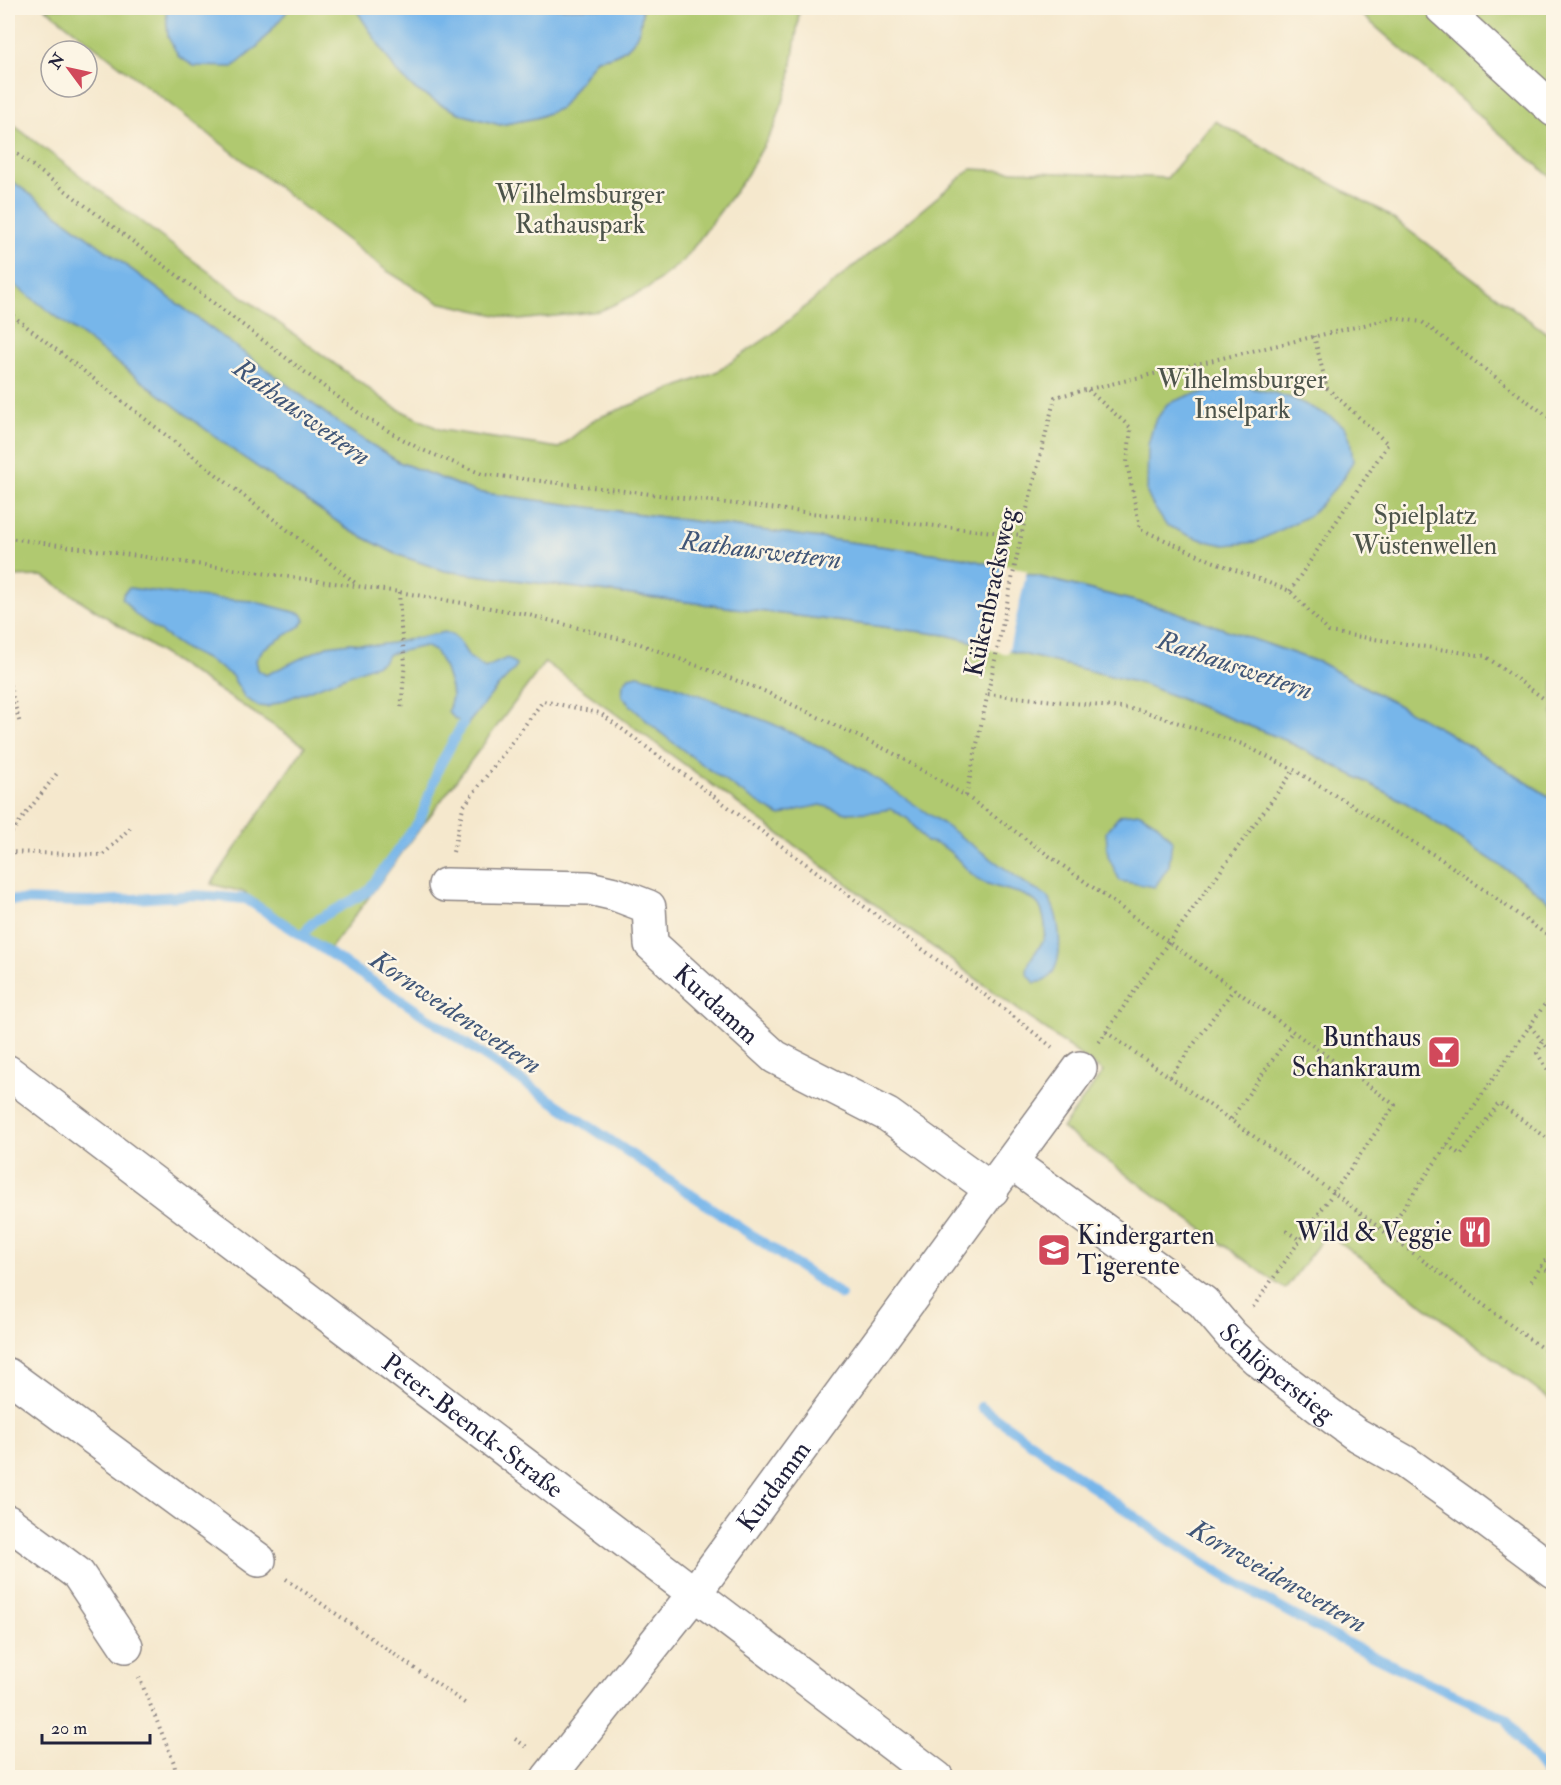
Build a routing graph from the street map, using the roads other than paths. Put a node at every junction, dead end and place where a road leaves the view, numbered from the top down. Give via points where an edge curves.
1 (1442, 8) edge
2 (1554, 110) edge
3 (445, 885) road end
4 (1080, 1068) road end
5 (8, 1072) edge
6 (1012, 1162) junction
7 (992, 1190) junction
8 (8, 1375) edge
9 (8, 1522) edge
10 (259, 1560) road end
11 (1554, 1571) edge
12 (694, 1594) junction
13 (126, 1646) road end
14 (548, 1778) edge
15 (937, 1778) edge

1 - 2 street
3 - 7 street, Kurdamm via 589,888 649,907 651,944 775,1057 888,1115
4 - 6 street, Kurdamm
5 - 12 street, Peter-Beenck-Straße
6 - 7 street, Kurdamm
6 - 11 street, Schlöperstieg via 1203,1302 1257,1359 1319,1407 1357,1435 1406,1461
7 - 12 street, Kurdamm
8 - 10 street
9 - 13 street via 78,1574
12 - 14 street, Kurdamm
12 - 15 street, Peter-Beenck-Straße

